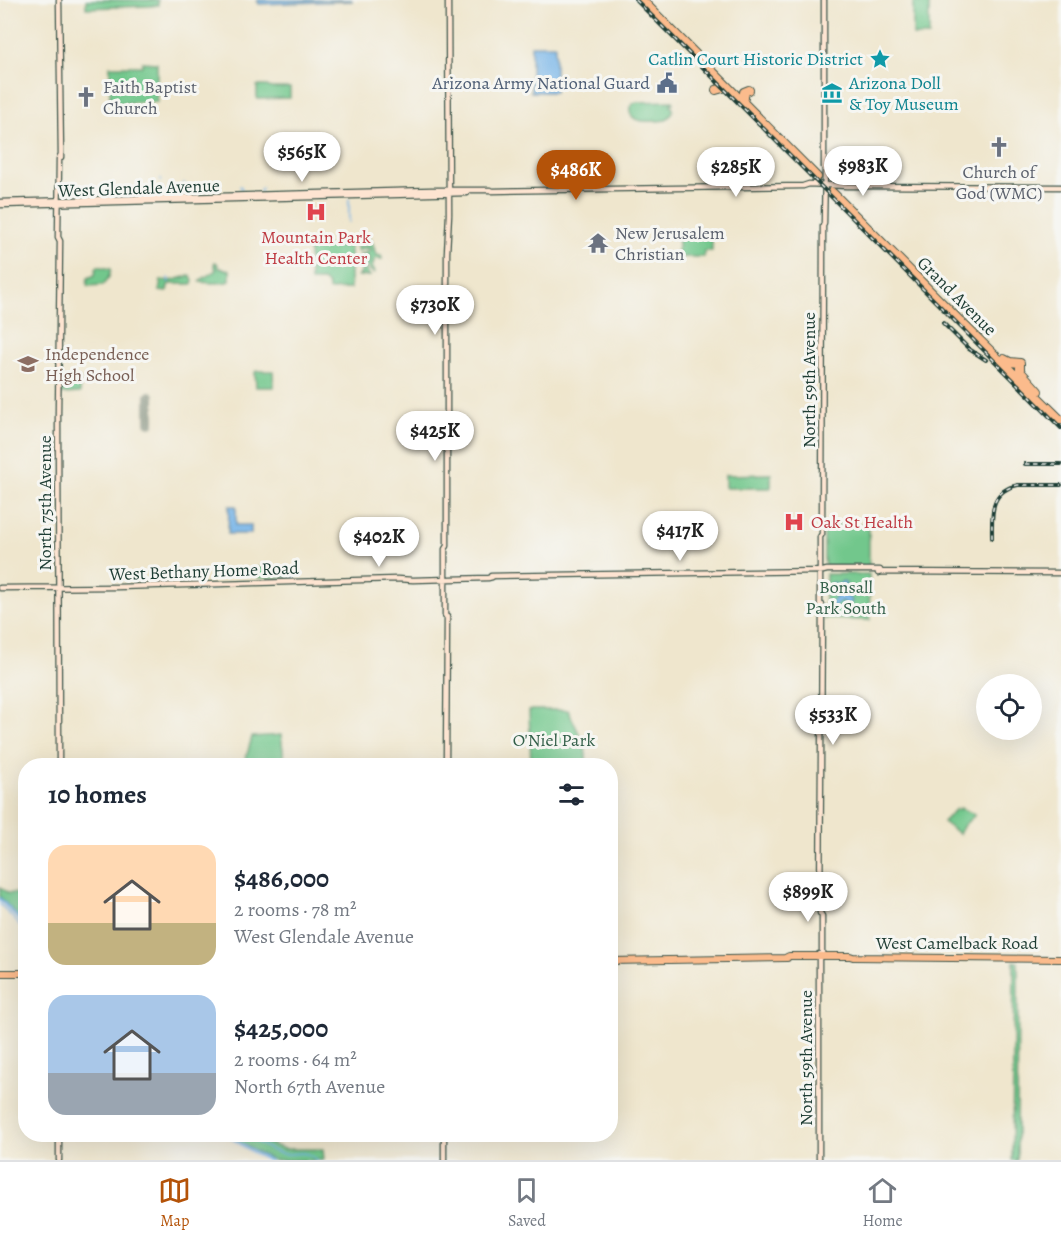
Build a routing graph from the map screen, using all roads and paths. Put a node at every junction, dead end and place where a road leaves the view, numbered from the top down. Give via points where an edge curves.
1 (59, 0) edge
2 (448, 0) edge
3 (824, 0) edge
4 (647, 1) edge
5 (720, 80) junction
6 (716, 90) dead end
7 (749, 90) dead end
8 (744, 98) junction
9 (825, 183) junction
10 (847, 186) junction
11 (1061, 187) edge
12 (411, 191) junction
13 (447, 192) junction
14 (329, 195) junction
15 (401, 195) junction
16 (60, 202) junction
17 (0, 203) edge
18 (823, 226) junction
19 (1019, 355) dead end
20 (1004, 359) junction
21 (1012, 362) junction
22 (1042, 397) junction
23 (1061, 416) edge
24 (1061, 420) edge
25 (823, 571) junction
26 (871, 571) junction
27 (1061, 573) edge
28 (447, 577) junction
29 (0, 588) edge
30 (59, 588) junction
31 (59, 758) edge
32 (446, 758) edge
33 (820, 957) junction
34 (1061, 959) edge
35 (618, 961) edge
36 (0, 973) edge
37 (18, 973) edge
38 (59, 1142) edge
39 (444, 1142) edge
40 (59, 1160) edge
41 (444, 1160) edge
42 (819, 1160) edge

1 - 16 main road, North 75th Avenue
2 - 13 main road
3 - 9 main road, North 59th Avenue
4 - 5 highway, Grand Avenue
4 - 8 highway, Grand Avenue
5 - 6 highway via 723,88
5 - 9 highway, Grand Avenue
7 - 8 highway via 744,92
8 - 9 highway, Grand Avenue
9 - 10 main road, West Glendale Avenue
9 - 10 main road, West Glendale Avenue
9 - 13 main road, West Glendale Avenue
9 - 18 main road, North 59th Avenue
9 - 18 main road, North 59th Avenue
9 - 20 highway, Grand Avenue
9 - 24 highway, Grand Avenue
10 - 11 main road, West Glendale Avenue
12 - 13 main road, West Glendale Avenue
12 - 14 main road, West Glendale Avenue
12 - 15 main road
13 - 15 main road, West Glendale Avenue
13 - 28 main road
14 - 15 main road, West Glendale Avenue
14 - 16 main road, West Glendale Avenue
16 - 17 main road, West Glendale Avenue
16 - 30 main road, North 75th Avenue
18 - 25 main road, North 59th Avenue
19 - 21 highway
20 - 21 highway
20 - 22 highway, Grand Avenue
21 - 22 highway via 1020,363 1021,372
22 - 23 highway, Grand Avenue
25 - 26 main road, West Bethany Home Road
25 - 26 main road, West Bethany Home Road
25 - 28 main road, West Bethany Home Road
25 - 33 main road, North 59th Avenue
26 - 27 main road, West Bethany Home Road
28 - 30 main road, West Bethany Home Road
28 - 32 main road
29 - 30 main road, West Bethany Home Road
30 - 31 main road, North 75th Avenue
33 - 34 main road, West Camelback Road
33 - 35 main road, West Camelback Road
33 - 42 main road, North 59th Avenue
36 - 37 main road
38 - 40 main road
39 - 41 main road

